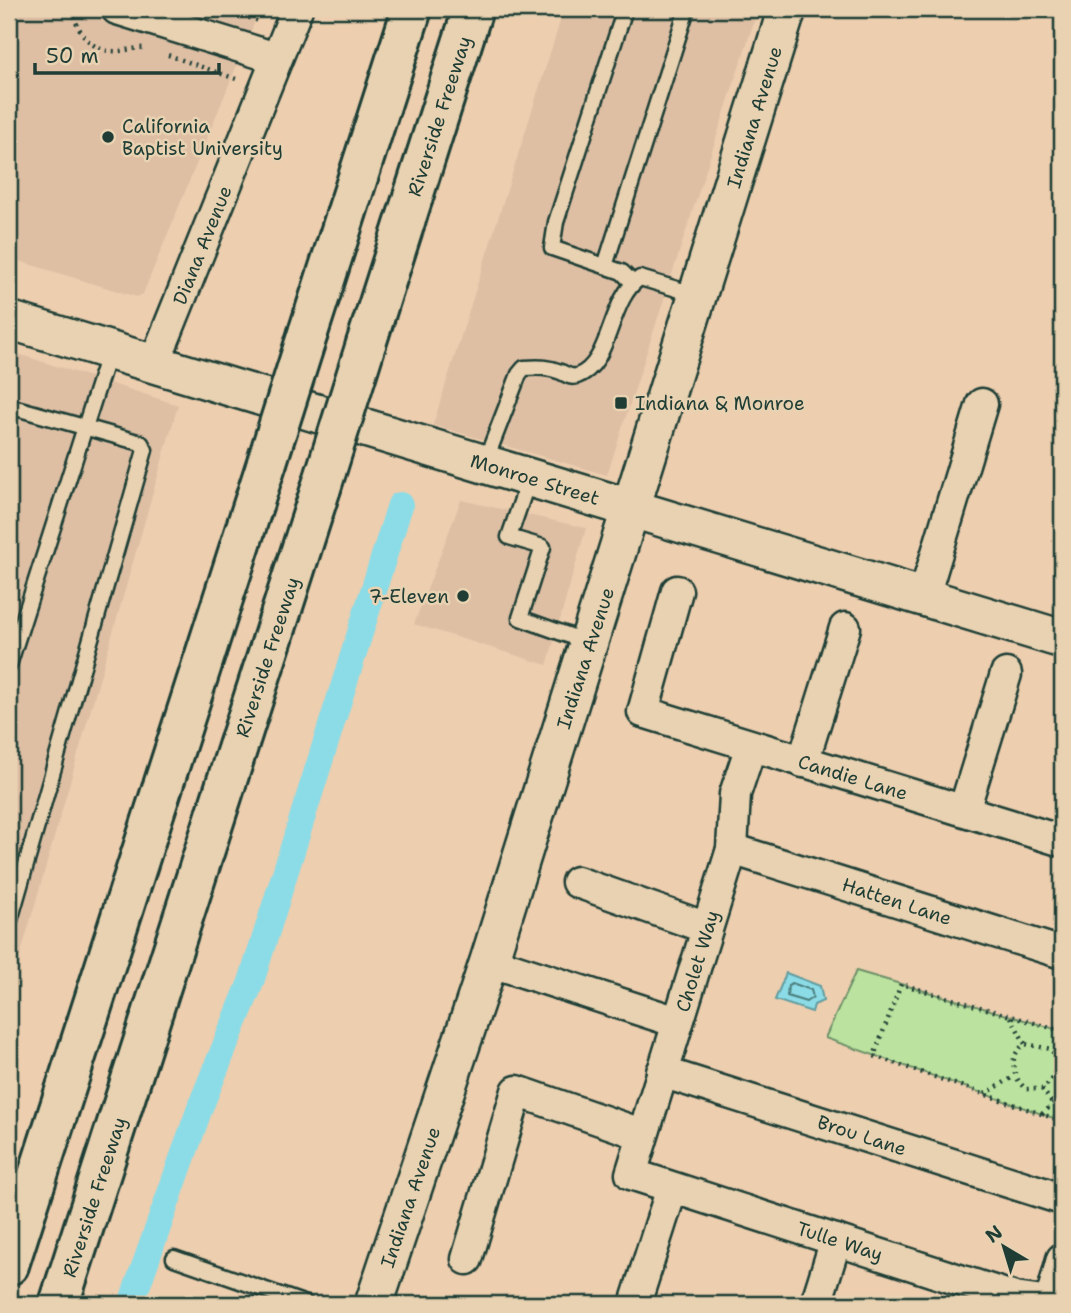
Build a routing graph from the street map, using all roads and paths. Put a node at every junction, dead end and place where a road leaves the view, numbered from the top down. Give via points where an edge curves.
1 (73, 9) edge
2 (117, 9) edge
3 (222, 9) edge
4 (297, 9) edge
5 (412, 9) edge
6 (473, 9) edge
7 (625, 9) edge
8 (687, 9) edge
9 (780, 12) edge
10 (259, 21) dead end
11 (149, 49) dead end
12 (161, 53) dead end
13 (276, 58) junction
14 (236, 79) dead end
15 (606, 266) junction
16 (633, 283) junction
17 (700, 295) junction
18 (9, 320) edge
19 (109, 352) junction
20 (154, 364) junction
21 (982, 404) dead end
22 (10, 409) edge
23 (86, 426) junction
24 (485, 464) junction
25 (529, 478) junction
26 (632, 509) junction
27 (677, 591) dead end
28 (924, 596) junction
29 (845, 628) dead end
30 (1062, 639) edge
31 (590, 643) junction
32 (9, 664) edge
33 (1006, 674) dead end
34 (751, 746) junction
35 (803, 762) junction
36 (964, 810) junction
37 (1062, 841) edge
38 (732, 849) junction
39 (577, 882) dead end
40 (9, 924) edge
41 (707, 928) junction
42 (1062, 953) edge
43 (489, 961) junction
44 (1010, 1016) junction
45 (677, 1022) junction
46 (1062, 1031) edge
47 (1025, 1044) junction
48 (1062, 1053) edge
49 (1056, 1056) junction
50 (662, 1072) junction
51 (1015, 1076) junction
52 (1042, 1089) junction
53 (985, 1094) junction
54 (1053, 1104) junction
55 (1061, 1104) edge
56 (1042, 1115) junction
57 (641, 1134) junction
58 (631, 1174) joint
59 (672, 1188) junction
60 (1062, 1199) edge
61 (836, 1240) junction
62 (174, 1258) dead end
63 (467, 1259) dead end
64 (1062, 1259) edge
65 (9, 1265) edge
66 (1014, 1301) edge
67 (1049, 1303) edge
68 (59, 1304) edge
69 (306, 1304) edge
70 (374, 1304) edge
71 (635, 1304) edge
72 (816, 1304) edge

1 - 11 path via 74,22 98,47 110,52
2 - 13 street
3 - 10 path
4 - 13 street, Diana Avenue
5 - 65 highway, bridge
6 - 68 highway, Riverside Freeway, bridge
7 - 15 lane via 556,222 552,248
8 - 15 lane
9 - 17 street, Indiana Avenue
12 - 14 path
13 - 20 street, Diana Avenue
15 - 16 lane
16 - 17 lane via 640,278
16 - 24 lane via 621,297 600,354 579,375 572,377 547,366 524,368 519,374
17 - 26 street, Indiana Avenue
18 - 19 street, Monroe Street
19 - 20 street, Monroe Street
19 - 23 lane
20 - 24 street, Monroe Street
21 - 28 street
22 - 23 lane
23 - 32 lane
23 - 40 lane via 141,443 145,450
24 - 25 street, Monroe Street
25 - 26 street, Monroe Street
25 - 31 lane via 509,537 543,547 520,618
26 - 28 street, Monroe Street
26 - 31 street, Indiana Avenue
27 - 34 street, Candie Lane via 643,712
28 - 30 street, Monroe Street
29 - 35 street
31 - 43 street, Indiana Avenue
33 - 36 street
34 - 35 street, Candie Lane
34 - 38 street, Cholet Way via 735,794
35 - 36 street, Candie Lane
36 - 37 street, Candie Lane
38 - 41 street, Cholet Way
38 - 42 street, Hatten Lane
39 - 41 street
41 - 45 street, Cholet Way
43 - 45 street
43 - 70 street, Indiana Avenue
44 - 46 path
44 - 47 path
44 - 53 path via 901,984 874,1056
45 - 50 street, Cholet Way
47 - 49 path via 1051,1049
47 - 51 path via 1014,1060
48 - 49 path
49 - 52 path via 1055,1073
50 - 57 street, Cholet Way
50 - 60 street, Brou Lane
51 - 52 path via 1026,1089
51 - 53 path
52 - 54 path
53 - 56 path
54 - 55 path
54 - 56 path
55 - 56 path via 1056,1119
57 - 58 street, Cholet Way
57 - 63 street via 517,1091
58 - 59 street, Tulle Way
59 - 61 street, Tulle Way
59 - 71 street
61 - 66 street, Tulle Way
61 - 72 street
62 - 69 lane
64 - 67 street
66 - 67 street, Tulle Way

